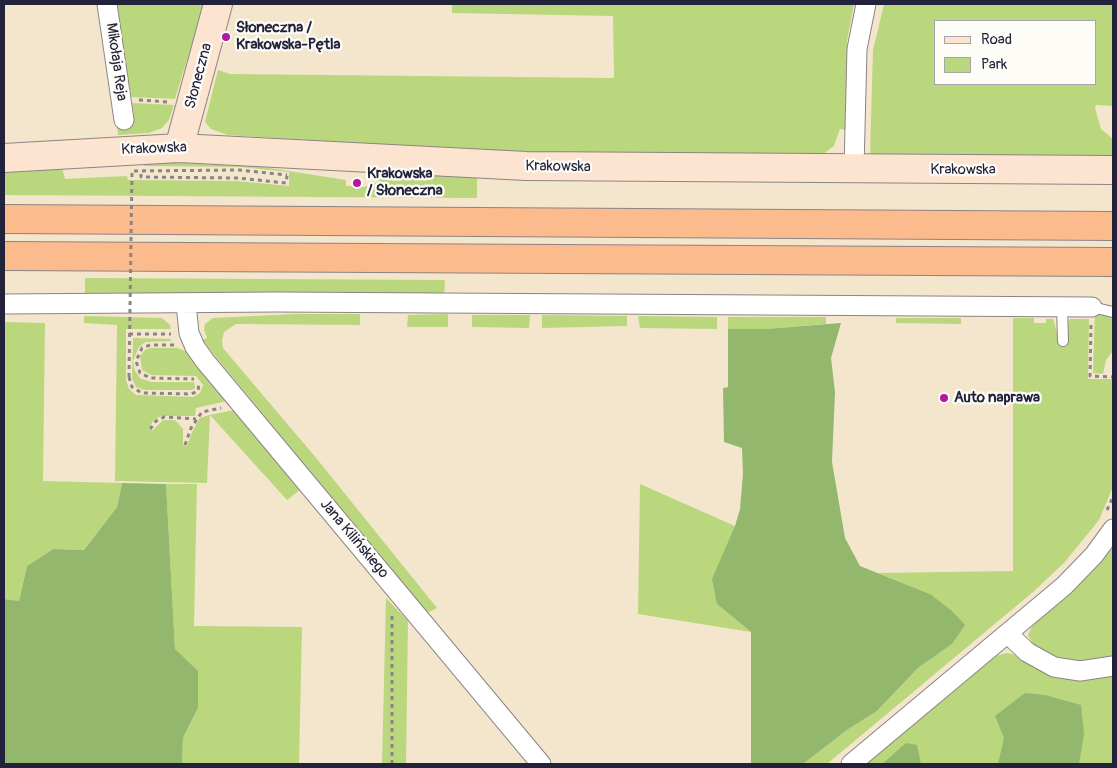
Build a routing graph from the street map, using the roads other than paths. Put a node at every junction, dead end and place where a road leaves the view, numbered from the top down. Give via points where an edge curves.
1 (107, 4) edge
2 (218, 4) edge
3 (866, 4) edge
4 (124, 120) dead end
5 (179, 148) junction
6 (4, 158) edge
7 (854, 168) junction
8 (1113, 170) edge
9 (4, 219) edge
10 (1113, 226) edge
11 (4, 256) edge
12 (1113, 262) edge
13 (4, 304) edge
14 (186, 304) junction
15 (1062, 307) junction
16 (1092, 307) joint
17 (1113, 312) edge
18 (1063, 341) dead end
19 (1113, 528) edge
20 (1008, 634) junction
21 (1113, 666) edge
22 (541, 764) edge
23 (851, 764) edge

1 - 4 street, Mikołaja Reja
2 - 5 street, Słoneczna
3 - 7 street via 857,49
5 - 6 street, Krakowska
5 - 7 street, Krakowska via 526,166
7 - 8 street, Krakowska
9 - 10 highway
11 - 12 highway
13 - 14 street
14 - 15 street
14 - 22 street, Jana Kilińskiego via 191,341 205,361
15 - 16 street
15 - 18 lane
16 - 17 lane
19 - 20 street via 1077,574
20 - 21 street via 1027,652 1054,667 1080,671
20 - 23 street

